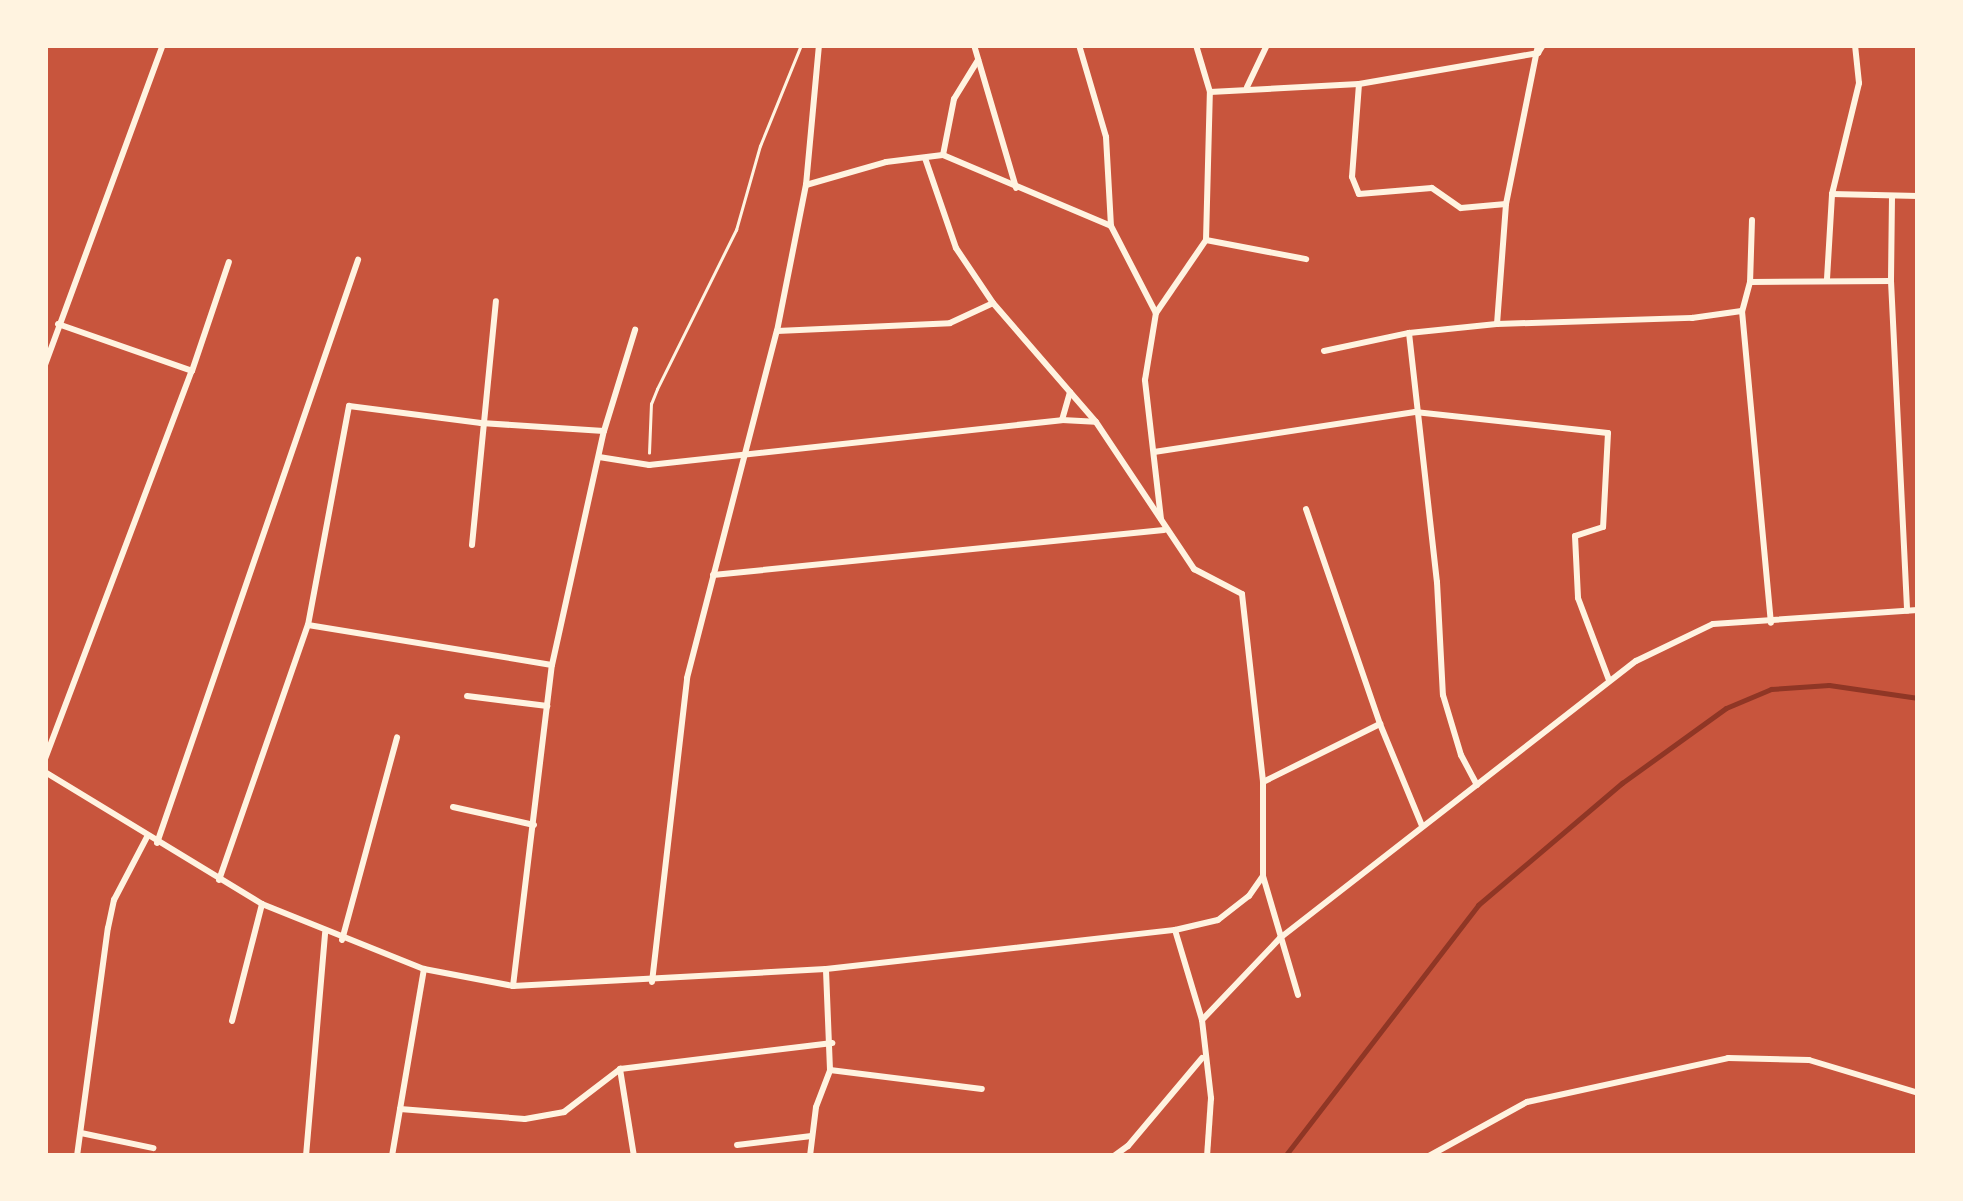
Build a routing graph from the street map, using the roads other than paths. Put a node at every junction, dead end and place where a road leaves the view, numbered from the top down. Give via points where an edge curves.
1 (164, 45) edge
2 (819, 45) edge
3 (974, 45) edge
4 (1080, 45) edge
5 (1196, 45) edge
6 (1267, 45) edge
7 (1855, 45) edge
8 (1540, 48) edge
9 (979, 59) junction
10 (1359, 84) junction
11 (1247, 87) junction
12 (1210, 92) junction
13 (943, 156) junction
14 (924, 158) junction
15 (806, 185) junction
16 (1016, 190) junction
17 (1832, 194) junction
18 (1918, 196) edge
19 (1892, 197) junction
20 (1506, 204) junction
21 (1752, 220) dead end
22 (1111, 226) junction
23 (1206, 240) junction
24 (1306, 258) dead end
25 (358, 260) dead end
26 (229, 262) dead end
27 (1827, 279) junction
28 (1892, 281) junction
29 (1750, 282) junction
30 (496, 301) dead end
31 (994, 303) junction
32 (1742, 311) junction
33 (1156, 313) junction
34 (58, 324) junction
35 (1498, 324) junction
36 (635, 330) dead end
37 (777, 330) junction
38 (1409, 333) junction
39 (1324, 350) dead end
40 (45, 365) edge
41 (192, 371) junction
42 (1070, 392) junction
43 (1415, 412) junction
44 (1062, 420) junction
45 (480, 422) junction
46 (1096, 422) junction
47 (604, 431) junction
48 (1154, 452) junction
49 (747, 454) junction
50 (599, 456) junction
51 (1306, 510) dead end
52 (1161, 520) junction
53 (1164, 530) junction
54 (472, 545) dead end
55 (714, 576) junction
56 (1918, 610) edge
57 (1907, 611) junction
58 (1771, 623) junction
59 (308, 625) junction
60 (552, 665) junction
61 (1610, 680) junction
62 (467, 696) dead end
63 (547, 706) junction
64 (1380, 724) junction
65 (398, 737) dead end
66 (45, 758) edge
67 (45, 772) edge
68 (1263, 782) junction
69 (1477, 785) junction
70 (453, 807) dead end
71 (534, 825) junction
72 (1422, 826) junction
73 (147, 837) junction
74 (157, 843) junction
75 (1264, 876) junction
76 (220, 880) junction
77 (262, 904) junction
78 (1176, 930) junction
79 (325, 932) junction
80 (1280, 938) junction
81 (342, 940) junction
82 (424, 969) junction
83 (826, 969) junction
84 (652, 982) junction
85 (513, 986) junction
86 (1298, 995) dead end
87 (1202, 1020) junction
88 (232, 1021) dead end
89 (832, 1043) junction
90 (1203, 1057) junction
91 (620, 1069) junction
92 (830, 1070) junction
93 (982, 1089) dead end
94 (1918, 1093) edge
95 (400, 1108) junction
96 (81, 1133) junction
97 (811, 1136) junction
98 (737, 1144) dead end
99 (153, 1148) dead end
100 (77, 1156) edge
101 (306, 1156) edge
102 (392, 1156) edge
103 (634, 1156) edge
104 (810, 1156) edge
105 (1114, 1156) edge
106 (1207, 1156) edge
107 (1429, 1156) edge

1 - 34 street
2 - 15 street
3 - 9 street
4 - 22 street via 1106,137
5 - 12 street
6 - 11 street
7 - 17 street via 1859,84
8 - 10 street
8 - 20 street
9 - 13 street via 954,99
9 - 16 street
10 - 11 street
10 - 20 street via 1352,177 1359,194 1432,188 1461,208
11 - 12 street
12 - 23 street
13 - 14 street
13 - 16 street
14 - 15 street
14 - 31 street via 956,248
15 - 37 street
16 - 22 street
17 - 19 street
17 - 27 street
18 - 19 street
19 - 28 street
20 - 35 street
21 - 29 street
22 - 33 street
23 - 24 street
23 - 33 street
25 - 74 street
26 - 41 street
27 - 28 street
27 - 29 street
28 - 57 street
29 - 32 street
30 - 45 street
31 - 37 street via 950,323
31 - 42 street
32 - 35 street
32 - 58 street
33 - 48 street via 1145,380
34 - 40 street
34 - 41 street
35 - 38 street
36 - 47 street
37 - 49 street
38 - 39 street
38 - 43 street
41 - 66 street
42 - 44 street
42 - 46 street
43 - 48 street
43 - 61 street via 1608,433 1604,527 1575,536 1578,598
43 - 69 street via 1437,582 1443,696
44 - 46 street
44 - 49 street
45 - 47 street
45 - 54 street
45 - 59 street via 349,406
46 - 52 street
47 - 50 street
48 - 52 street
49 - 50 street via 649,465
49 - 55 street
50 - 60 street
51 - 64 street
52 - 53 street
53 - 55 street
53 - 68 street via 1194,569 1242,594
55 - 84 street via 687,678
56 - 57 street
57 - 58 street
58 - 61 street via 1714,624 1675,639
59 - 60 street
59 - 76 street
60 - 63 street
61 - 69 street
62 - 63 street
63 - 71 street
64 - 68 street
64 - 72 street
65 - 81 street
67 - 73 street
68 - 75 street
69 - 72 street
70 - 71 street
71 - 85 street
72 - 80 street
73 - 74 street
73 - 96 street via 114,900
74 - 76 street
75 - 78 street via 1218,920
75 - 80 street
76 - 77 street
77 - 79 street
77 - 88 street
78 - 83 street
78 - 87 street
79 - 81 street
79 - 101 street
80 - 86 street
80 - 87 street
81 - 82 street
82 - 85 street
82 - 95 street
83 - 84 street
83 - 89 street
84 - 85 street
87 - 90 street
89 - 91 street
89 - 92 street
90 - 105 street
90 - 106 street via 1211,1098
91 - 95 street via 564,1112 525,1119
91 - 103 street
92 - 93 street
92 - 97 street
94 - 107 street via 1810,1060 1728,1058 1528,1102
95 - 102 street
96 - 99 street
96 - 100 street
97 - 98 street
97 - 104 street

